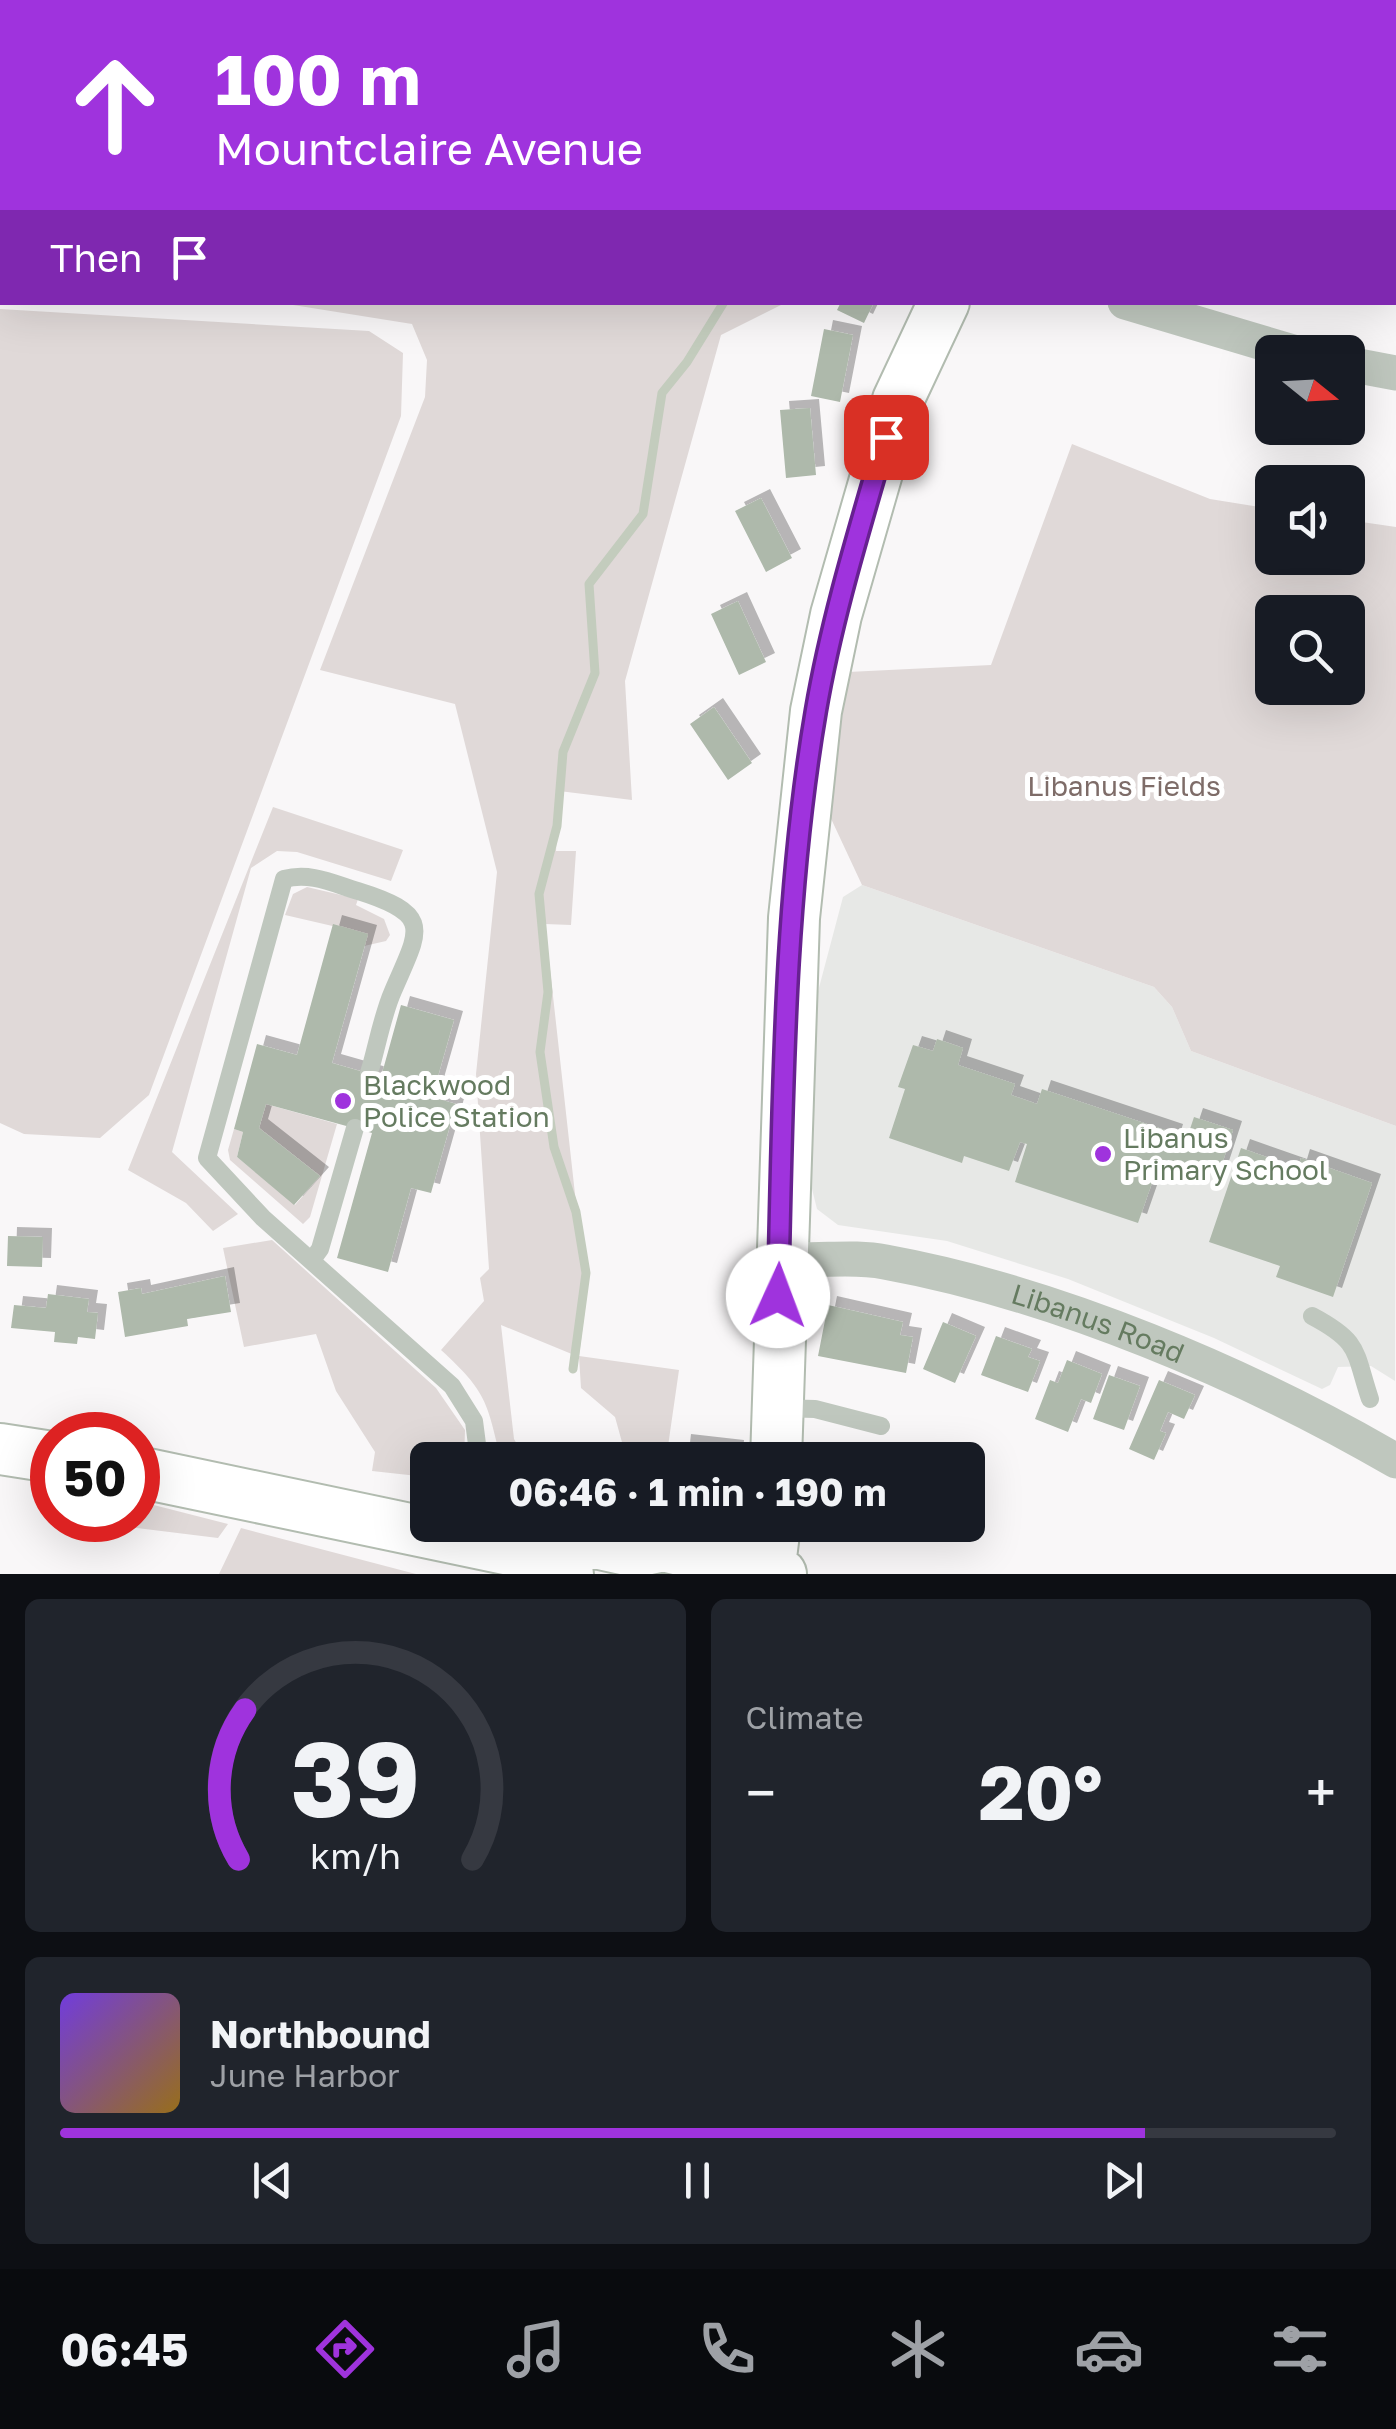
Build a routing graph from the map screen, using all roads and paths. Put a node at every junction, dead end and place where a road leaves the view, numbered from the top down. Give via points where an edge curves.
1 (943, 305) edge
2 (1135, 305) edge
3 (1255, 341) edge
4 (1365, 367) edge
5 (1396, 373) edge
6 (370, 1073) dead end
7 (355, 1128) dead end
8 (779, 1258) junction
9 (312, 1260) junction
10 (1312, 1316) dead end
11 (1370, 1399) dead end
12 (774, 1408) junction
13 (880, 1426) dead end
14 (477, 1442) edge
15 (775, 1442) edge
16 (0, 1449) edge
17 (30, 1454) edge
18 (1396, 1461) edge
19 (160, 1476) edge
20 (410, 1521) edge
21 (494, 1542) edge
22 (777, 1560) edge
23 (644, 1563) edge
24 (560, 1567) edge

1 - 8 main road via 898,400 836,615 816,711 802,817
2 - 3 street
4 - 5 street
6 - 9 lane via 416,932 411,915 388,900 304,874 284,879 208,1158
7 - 9 lane
8 - 12 main road
8 - 18 street, Libanus Road via 864,1259 976,1281 1170,1350
9 - 14 lane via 452,1386 474,1421
10 - 11 lane via 1358,1349
12 - 13 lane via 815,1409
12 - 15 main road
16 - 17 main road
19 - 20 main road
21 - 24 main road
22 - 23 main road via 663,1546
23 - 24 main road via 591,1542

